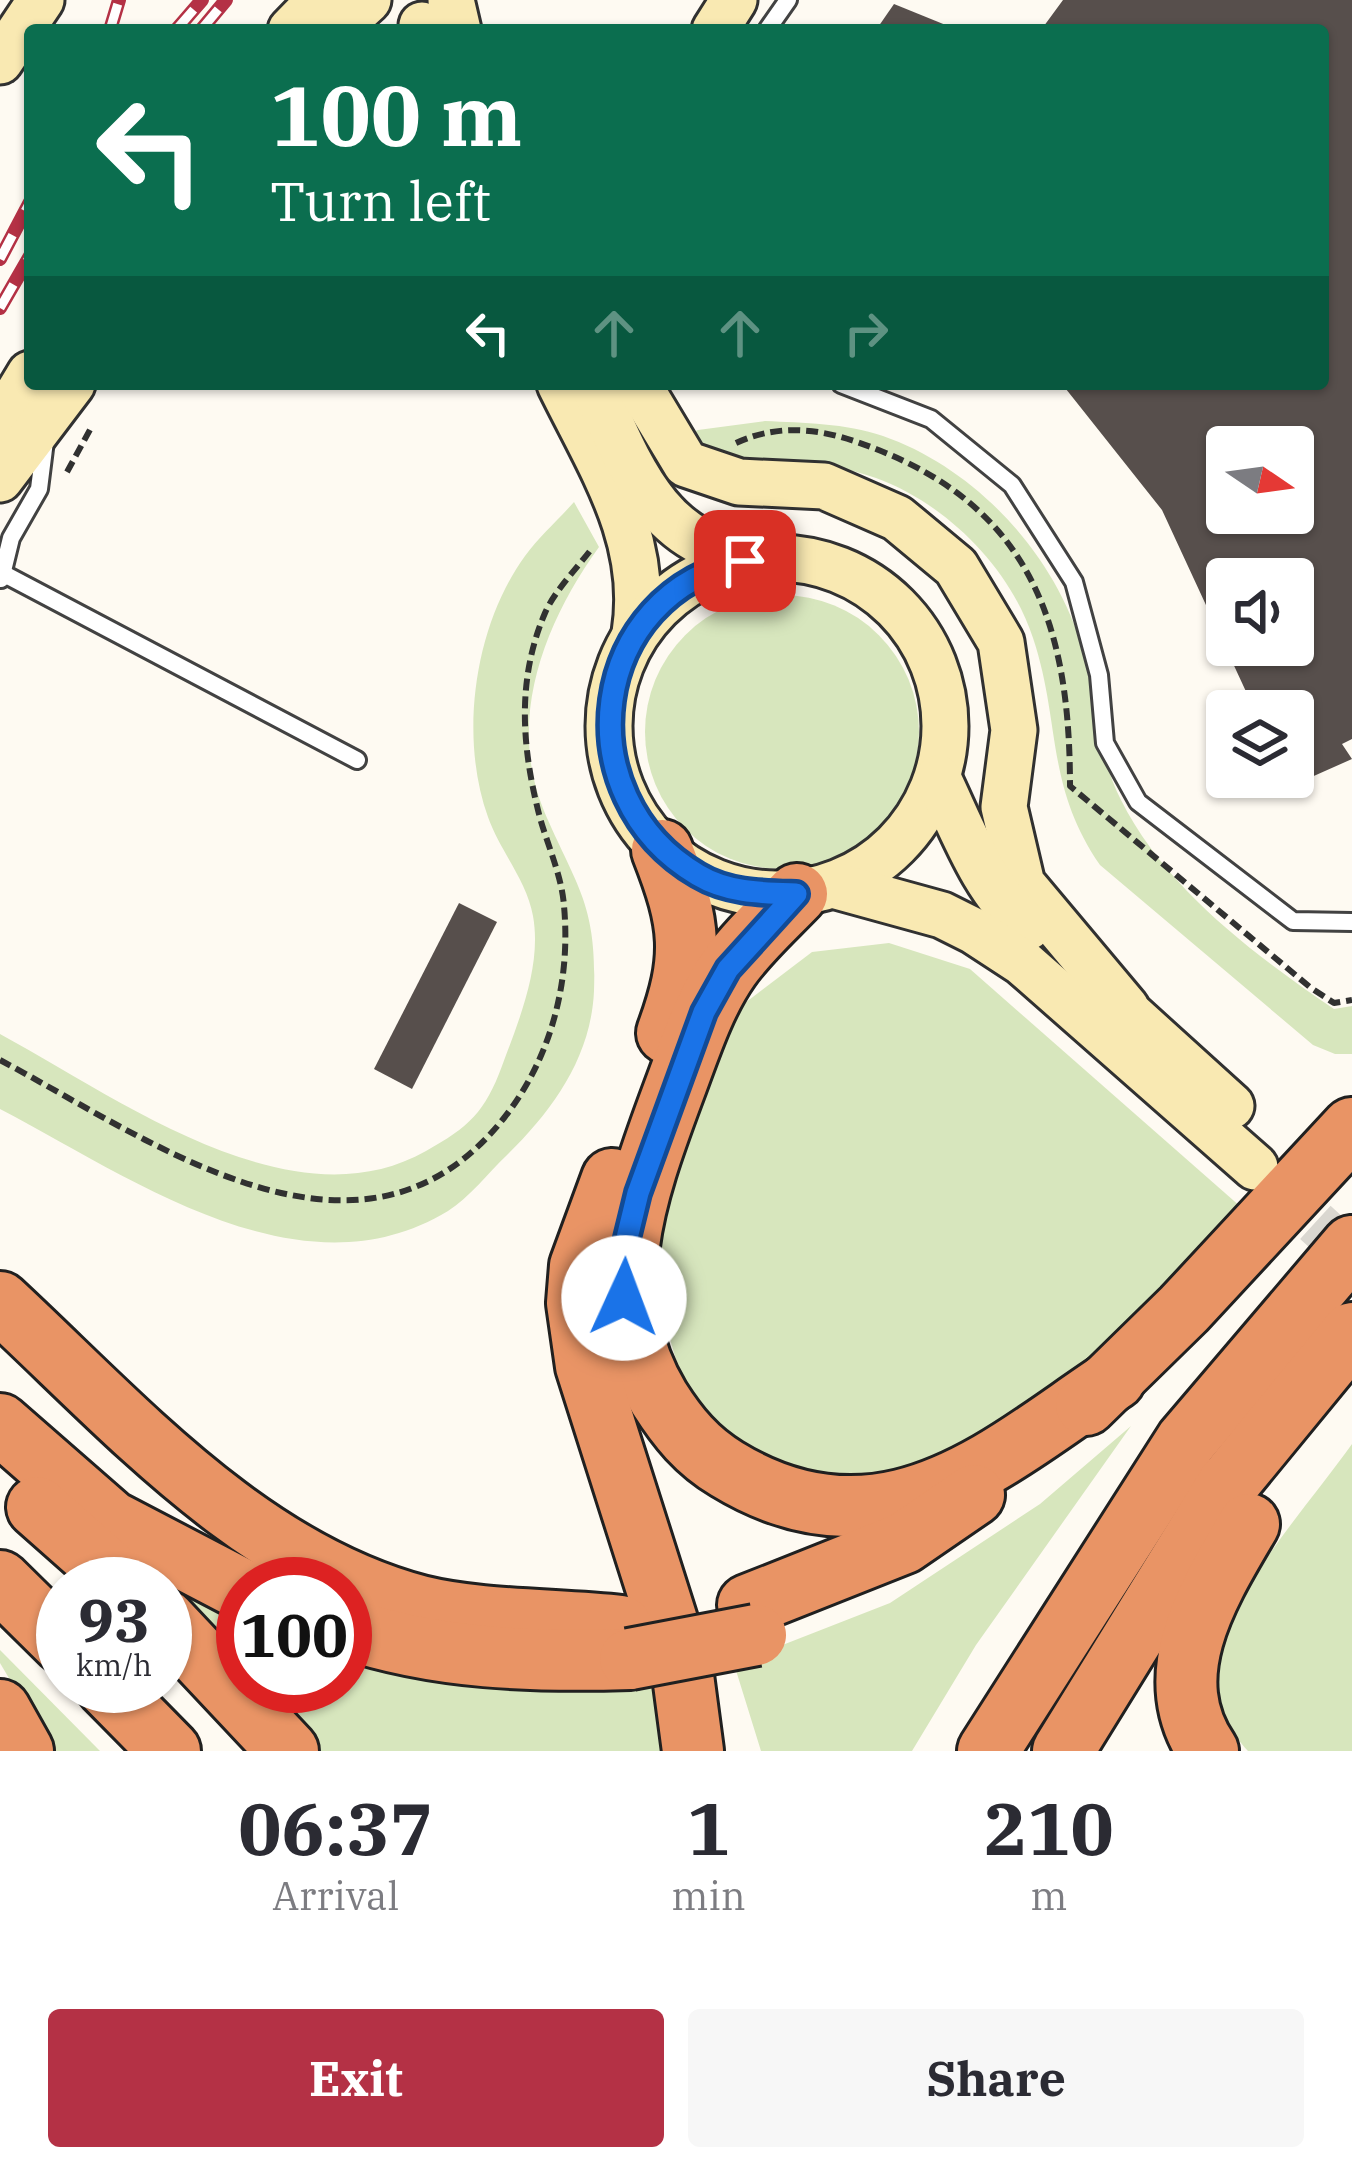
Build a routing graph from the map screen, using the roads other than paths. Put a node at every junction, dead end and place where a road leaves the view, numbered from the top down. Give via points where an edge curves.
1 (320, 0) edge
2 (368, 0) edge
3 (297, 24) edge
4 (342, 24) edge
5 (24, 25) edge
6 (0, 61) edge
7 (24, 384) edge
8 (563, 390) edge
9 (596, 390) edge
10 (642, 390) edge
11 (857, 390) edge
12 (58, 394) edge
13 (0, 424) edge
14 (0, 478) edge
15 (771, 556) junction
16 (3, 578) edge
17 (635, 633) junction
18 (357, 760) dead end
19 (938, 778) junction
20 (662, 850) junction
21 (815, 890) junction
22 (1352, 922) edge
23 (1126, 1009) junction
24 (1352, 1128) edge
25 (1352, 1168) edge
26 (602, 1208) junction
27 (1352, 1246) edge
28 (0, 1302) edge
29 (1352, 1336) edge
30 (1115, 1379) junction
31 (0, 1424) edge
32 (1186, 1441) junction
33 (1, 1475) edge
34 (75, 1557) edge
35 (94, 1557) edge
36 (216, 1576) edge
37 (0, 1581) edge
38 (0, 1607) edge
39 (36, 1616) edge
40 (752, 1620) junction
41 (372, 1638) edge
42 (36, 1641) edge
43 (626, 1642) junction
44 (192, 1649) edge
45 (192, 1686) edge
46 (0, 1710) edge
47 (109, 1713) edge
48 (133, 1713) edge
49 (23, 1751) edge
50 (146, 1751) edge
51 (170, 1751) edge
52 (251, 1751) edge
53 (288, 1751) edge
54 (693, 1751) edge
55 (735, 1751) edge
56 (954, 1751) edge
57 (988, 1751) edge
58 (1063, 1751) edge
59 (1208, 1751) edge

1 - 3 main road
2 - 4 main road
5 - 6 main road
7 - 13 main road
8 - 17 main road via 625,519 643,589
9 - 15 main road via 663,518 731,554
10 - 23 main road via 686,464 740,482 824,486 897,518 956,567 1000,642 1015,730 1004,807 1022,884
11 - 22 lane via 932,419 1012,485 1074,582 1099,675 1105,743 1138,802 1293,921
12 - 14 main road
12 - 16 lane via 39,489 11,538
15 - 17 main road via 718,566 671,593
15 - 19 main road via 825,562 874,586 912,623 938,671 946,724
16 - 18 lane
17 - 20 main road via 615,676 608,723 614,770 632,813
19 - 21 main road via 915,824 879,861
19 - 23 main road via 1007,909
20 - 21 main road via 701,878 748,892
20 - 26 highway via 685,910 689,962
21 - 23 main road via 942,915 974,931 1264,1155
21 - 30 highway via 728,969 704,1012 638,1193 624,1298 645,1373 669,1413 699,1452 744,1480 799,1503 854,1507 951,1483
24 - 30 highway
25 - 40 highway via 1127,1402 1032,1480 914,1562 833,1604
26 - 54 highway via 580,1267 586,1366 682,1668
26 - 55 highway via 596,1265 603,1356
27 - 32 highway
28 - 43 highway via 201,1488 309,1564 422,1606
29 - 58 highway via 1228,1484
29 - 59 highway via 1206,1598 1185,1674 1187,1705
30 - 40 highway via 1008,1473 904,1543
31 - 36 highway via 111,1520
32 - 56 highway via 1002,1672
32 - 57 highway
33 - 34 highway
33 - 35 highway
37 - 39 highway
38 - 42 highway
40 - 43 highway, bridge
41 - 43 highway via 539,1662
44 - 53 highway
45 - 52 highway
46 - 49 highway
47 - 50 highway
48 - 51 highway

